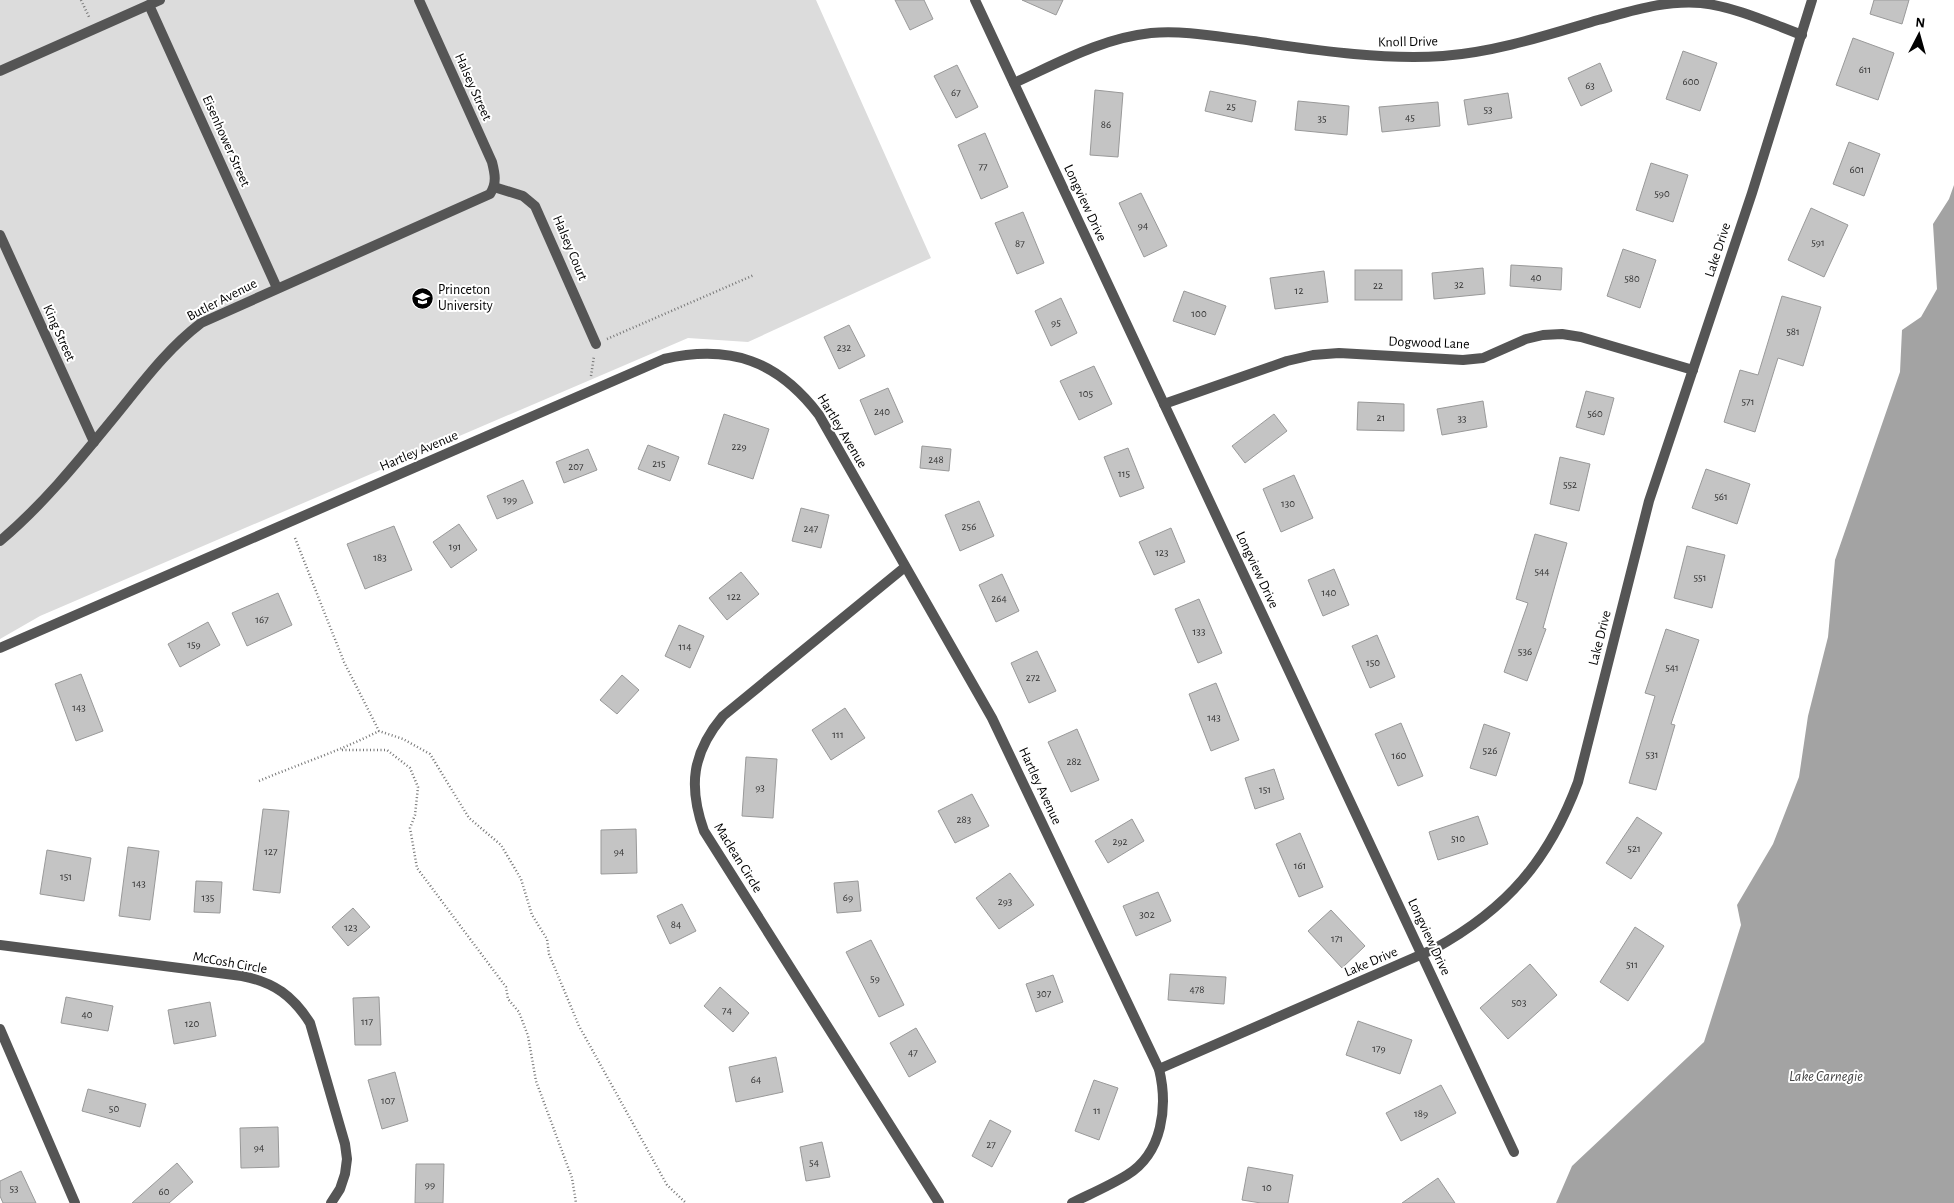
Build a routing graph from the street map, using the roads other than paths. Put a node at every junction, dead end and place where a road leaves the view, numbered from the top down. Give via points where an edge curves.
1 (160, 0) edge
2 (419, 0) edge
3 (975, 0) edge
4 (1812, 0) edge
5 (149, 5) junction
6 (1802, 35) junction
7 (0, 71) edge
8 (1014, 83) junction
9 (494, 187) junction
10 (0, 236) edge
11 (277, 288) junction
12 (596, 344) road end
13 (1693, 370) junction
14 (1164, 404) junction
15 (94, 442) junction
16 (0, 541) edge
17 (905, 567) junction
18 (0, 648) edge
19 (0, 945) edge
20 (1422, 954) junction
21 (0, 1029) edge
22 (1159, 1069) junction
23 (1514, 1152) dead end
24 (75, 1203) edge
25 (331, 1203) edge
26 (940, 1203) edge
27 (1072, 1203) edge

1 - 5 street
2 - 9 street, Halsey Street via 492,162
3 - 8 street, Longview Drive
4 - 6 street, Lake Drive
5 - 7 street
5 - 11 street, Eisenhower Street
6 - 8 street, Knoll Drive via 1722,7 1676,2 1652,5 1509,44 1445,56 1363,56 1190,33 1152,33 1090,48
6 - 13 street, Lake Drive
8 - 14 street, Longview Drive
9 - 11 street, Butler Avenue via 483,199
9 - 12 street, Halsey Court via 523,196 536,206
10 - 15 street, King Street
11 - 15 street, Butler Avenue via 201,323 184,336 166,353
13 - 14 street, Dogwood Lane via 1581,337 1553,334 1526,339 1483,358 1463,360 1339,353 1313,355 1287,360
13 - 20 street, Lake Drive via 1649,501 1578,782 1566,814 1534,867 1513,893 1461,934
14 - 20 street, Longview Drive
15 - 16 street, Butler Avenue via 28,517
17 - 18 street, Hartley Avenue via 819,415 805,397 775,372 754,361 713,352 687,354 655,363
17 - 22 street, Hartley Avenue via 992,718
17 - 26 street, Maclean Circle via 723,716 710,731 701,750 695,768 694,787 696,810 704,832
19 - 25 street, McCosh Circle via 251,977 287,994 310,1024 345,1144 345,1174
20 - 22 street, Lake Drive
20 - 23 street, Longview Drive
21 - 24 street
22 - 27 street, Hartley Avenue via 1165,1106 1154,1145 1128,1175

